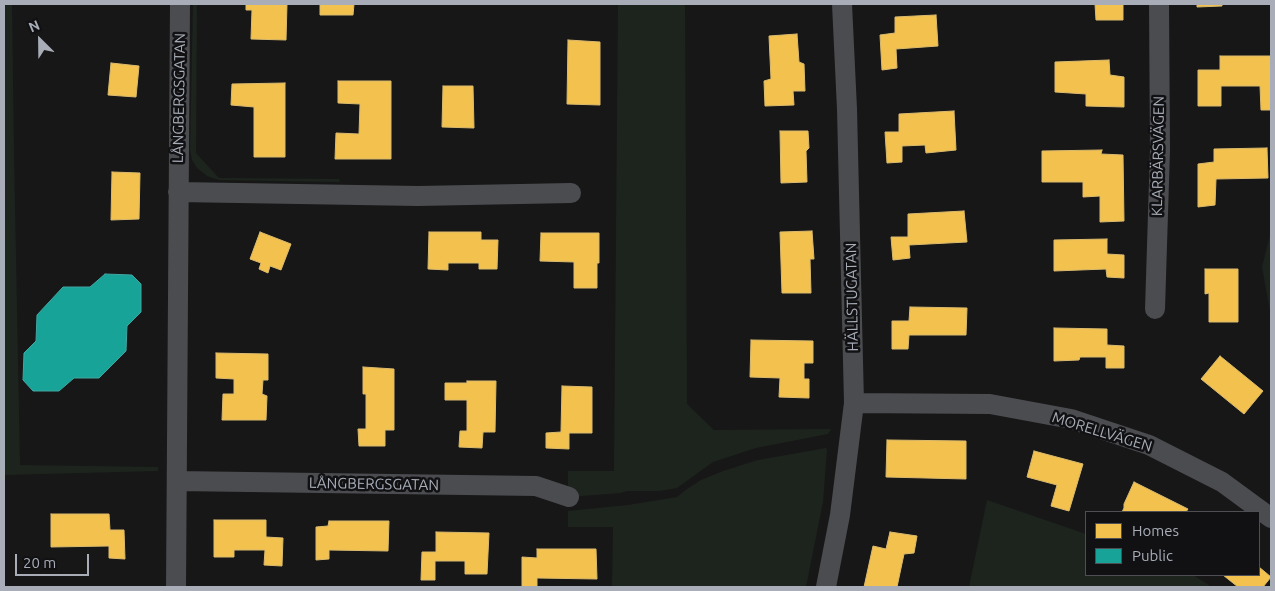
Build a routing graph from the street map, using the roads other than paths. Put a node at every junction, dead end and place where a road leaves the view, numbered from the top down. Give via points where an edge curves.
1 (180, 4) edge
2 (842, 4) edge
3 (1159, 4) edge
4 (178, 192) junction
5 (571, 193) dead end
6 (1155, 309) dead end
7 (854, 402) junction
8 (177, 482) junction
9 (569, 497) dead end
10 (1271, 518) edge
11 (176, 587) edge
12 (826, 587) edge

1 - 4 street, LÅNGBERGSGATAN
2 - 7 street, HÄLLSTUGATAN
3 - 6 street, KLARBÄRSVÄGEN via 1160,150
4 - 5 street via 418,196
4 - 8 street, LÅNGBERGSGATAN
7 - 10 street, MORELLVÄGEN via 990,404 1071,419 1149,445 1222,482
7 - 12 street, HÄLLSTUGATAN via 840,515
8 - 9 street, LÅNGBERGSGATAN via 536,486
8 - 11 street, LÅNGBERGSGATAN

